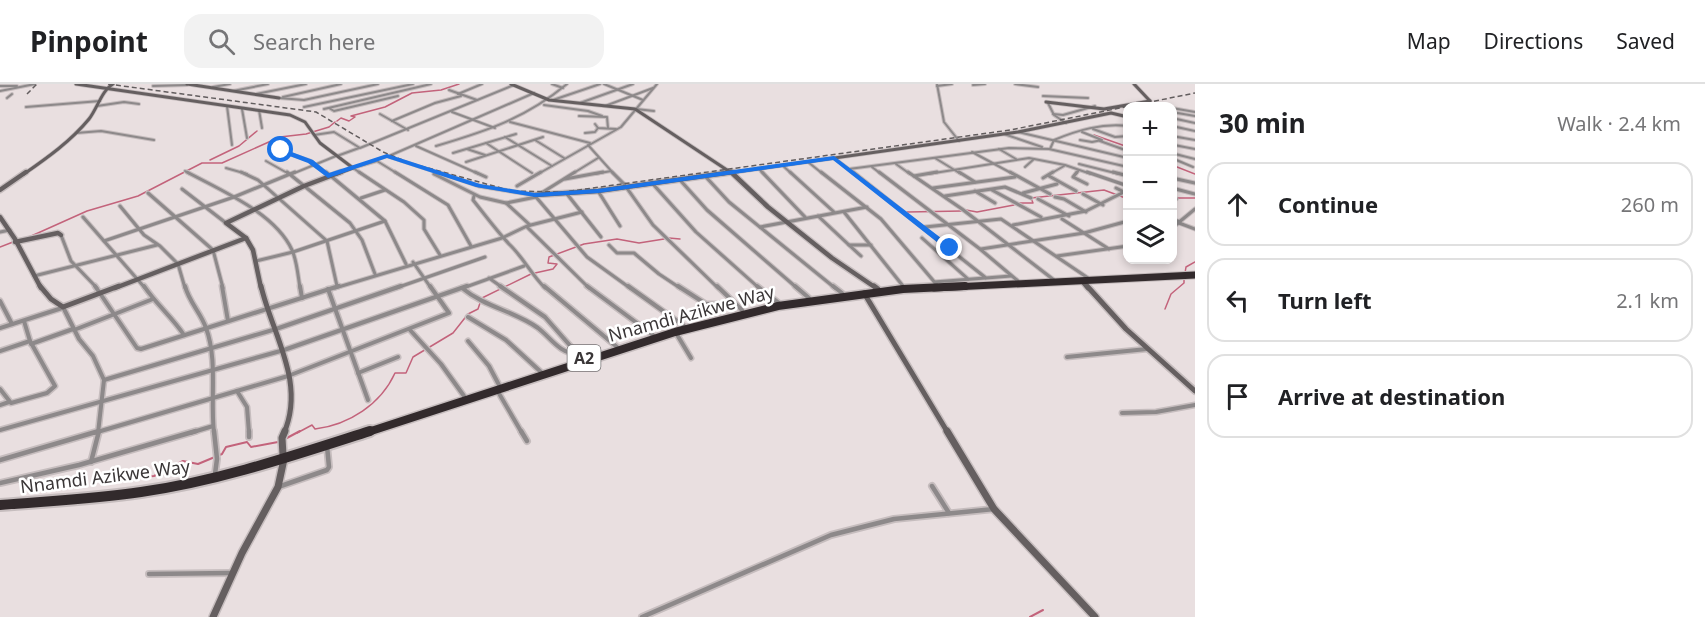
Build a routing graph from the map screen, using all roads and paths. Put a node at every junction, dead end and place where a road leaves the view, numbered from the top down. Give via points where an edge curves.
1 (35, 84) edge
2 (76, 84) edge
3 (113, 84) edge
4 (187, 84) edge
5 (230, 84) edge
6 (268, 84) edge
7 (301, 84) edge
8 (306, 84) edge
9 (341, 84) edge
10 (378, 84) edge
11 (413, 84) edge
12 (431, 84) edge
13 (482, 84) edge
14 (552, 84) edge
15 (567, 84) edge
16 (602, 84) edge
17 (633, 84) edge
18 (657, 84) edge
19 (952, 84) edge
20 (984, 84) edge
21 (1015, 84) edge
22 (1037, 84) edge
23 (1134, 84) edge
24 (513, 85) edge
25 (937, 85) edge
26 (971, 85) edge
27 (0, 86) edge
28 (153, 86) dead end
29 (21, 87) junction
30 (209, 88) junction
31 (563, 88) junction
32 (653, 88) junction
33 (979, 88) dead end
34 (107, 90) junction
35 (449, 90) dead end
36 (615, 90) junction
37 (0, 91) edge
38 (233, 91) junction
39 (308, 91) junction
40 (534, 93) junction
41 (12, 94) dead end
42 (256, 94) junction
43 (460, 95) junction
44 (398, 96) dead end
45 (630, 96) junction
46 (318, 97) junction
47 (7, 98) dead end
48 (279, 98) junction
49 (1088, 98) dead end
50 (549, 100) junction
51 (643, 100) junction
52 (478, 101) junction
53 (324, 102) junction
54 (1047, 102) junction
55 (578, 103) junction
56 (98, 104) junction
57 (139, 104) dead end
58 (543, 105) junction
59 (227, 106) junction
60 (605, 106) junction
61 (1095, 106) junction
62 (26, 107) dead end
63 (304, 107) dead end
64 (329, 108) junction
65 (242, 109) junction
66 (324, 109) dead end
67 (635, 109) junction
68 (259, 110) junction
69 (584, 111) junction
70 (654, 111) dead end
71 (1177, 111) edge
72 (452, 112) junction
73 (380, 114) dead end
74 (1053, 114) junction
75 (1195, 114) edge
76 (1123, 115) edge
77 (602, 116) junction
78 (1177, 119) edge
79 (475, 120) junction
80 (392, 121) junction
81 (510, 122) junction
82 (1066, 123) junction
83 (1195, 123) edge
84 (595, 124) dead end
85 (1123, 125) edge
86 (1177, 127) edge
87 (262, 128) dead end
88 (496, 128) junction
89 (598, 128) junction
90 (608, 128) junction
91 (1092, 128) junction
92 (617, 129) junction
93 (409, 130) junction
94 (1081, 131) junction
95 (1195, 131) edge
96 (1018, 132) junction
97 (76, 133) junction
98 (313, 133) junction
99 (585, 133) dead end
100 (516, 134) dead end
101 (1004, 134) junction
102 (1123, 136) edge
103 (505, 137) junction
104 (543, 137) dead end
105 (1177, 137) edge
106 (247, 138) dead end
107 (154, 140) dead end
108 (535, 140) junction
109 (1080, 140) dead end
110 (1195, 140) edge
111 (959, 141) junction
112 (1100, 141) junction
113 (1052, 142) junction
114 (486, 143) junction
115 (590, 144) junction
116 (232, 145) dead end
117 (274, 145) dead end
118 (518, 145) junction
119 (416, 146) junction
120 (436, 146) dead end
121 (1177, 146) edge
122 (360, 148) junction
123 (467, 149) junction
124 (999, 149) junction
125 (1050, 149) junction
126 (1123, 149) edge
127 (1195, 149) edge
128 (499, 151) junction
129 (972, 152) junction
130 (453, 153) dead end
131 (1177, 153) edge
132 (485, 155) junction
133 (337, 156) junction
134 (387, 156) junction
135 (1174, 156) edge
136 (371, 157) dead end
137 (1080, 157) junction
138 (1123, 157) edge
139 (564, 158) junction
140 (598, 158) junction
141 (834, 158) junction
142 (935, 158) junction
143 (1034, 158) junction
144 (1016, 159) junction
145 (1195, 159) edge
146 (376, 160) junction
147 (266, 161) dead end
148 (807, 161) junction
149 (466, 162) dead end
150 (896, 163) junction
151 (313, 164) junction
152 (782, 164) junction
153 (991, 164) junction
154 (1078, 164) junction
155 (1065, 165) junction
156 (552, 166) junction
157 (871, 166) junction
158 (1025, 167) dead end
159 (1123, 167) edge
160 (1193, 167) dead end
161 (226, 168) dead end
162 (353, 168) junction
163 (757, 168) junction
164 (1074, 168) junction
165 (849, 169) junction
166 (428, 170) junction
167 (954, 170) junction
168 (1079, 170) junction
169 (611, 171) junction
170 (186, 172) dead end
171 (731, 172) junction
172 (532, 173) dead end
173 (289, 175) junction
174 (1123, 175) edge
175 (328, 176) junction
176 (705, 176) junction
177 (914, 176) junction
178 (1016, 176) junction
179 (1049, 176) junction
180 (486, 177) dead end
181 (1043, 178) dead end
182 (1177, 179) edge
183 (562, 180) junction
184 (680, 180) junction
185 (976, 182) junction
186 (652, 183) junction
187 (1195, 183) edge
188 (1057, 184) dead end
189 (1087, 184) dead end
190 (264, 186) junction
191 (304, 186) junction
192 (517, 186) dead end
193 (626, 187) junction
194 (933, 188) junction
195 (1116, 188) dead end
196 (183, 189) dead end
197 (990, 189) junction
198 (1041, 189) junction
199 (1177, 189) edge
200 (0, 190) edge
201 (385, 190) junction
202 (598, 191) junction
203 (975, 191) junction
204 (1076, 191) dead end
205 (543, 192) dead end
206 (1123, 192) edge
207 (1123, 192) edge
208 (148, 193) dead end
209 (1021, 193) junction
210 (1123, 193) edge
211 (567, 194) junction
212 (1050, 194) dead end
213 (1083, 194) dead end
214 (1195, 194) edge
215 (474, 196) junction
216 (536, 196) junction
217 (944, 196) junction
218 (234, 197) junction
219 (1055, 197) dead end
220 (279, 198) junction
221 (1031, 198) dead end
222 (360, 199) junction
223 (1038, 199) dead end
224 (506, 203) junction
225 (995, 203) dead end
226 (1103, 205) junction
227 (120, 206) dead end
228 (205, 207) junction
229 (868, 207) junction
230 (1195, 209) edge
231 (255, 211) junction
232 (844, 211) junction
233 (582, 212) junction
234 (1086, 212) junction
235 (834, 213) junction
236 (817, 215) junction
237 (1070, 216) junction
238 (0, 217) edge
239 (83, 217) dead end
240 (805, 217) junction
241 (1041, 217) dead end
242 (174, 218) junction
243 (555, 219) junction
244 (1061, 219) dead end
245 (385, 221) junction
246 (787, 221) junction
247 (975, 221) junction
248 (1177, 221) edge
249 (1123, 222) edge
250 (1180, 222) junction
251 (226, 223) junction
252 (948, 224) junction
253 (1013, 225) junction
254 (1177, 225) edge
255 (528, 226) junction
256 (620, 226) dead end
257 (760, 227) junction
258 (923, 227) junction
259 (1195, 229) edge
260 (10, 230) junction
261 (139, 230) junction
262 (357, 231) junction
263 (0, 232) edge
264 (1084, 233) junction
265 (61, 235) joint
266 (601, 237) dead end
267 (246, 238) junction
268 (502, 238) junction
269 (922, 238) dead end
270 (1033, 240) junction
271 (14, 241) junction
272 (104, 241) junction
273 (327, 242) junction
274 (1007, 243) junction
275 (157, 244) junction
276 (609, 244) dead end
277 (871, 244) junction
278 (849, 245) junction
279 (471, 246) junction
280 (1123, 247) edge
281 (980, 249) junction
282 (1109, 249) junction
283 (213, 250) junction
284 (293, 252) junction
285 (117, 255) junction
286 (440, 255) junction
287 (861, 256) dead end
288 (1057, 256) junction
289 (485, 257) dead end
290 (256, 261) junction
291 (413, 262) junction
292 (178, 264) junction
293 (406, 264) junction
294 (75, 265) junction
295 (524, 266) junction
296 (1195, 273) edge
297 (375, 274) junction
298 (34, 276) junction
299 (138, 278) junction
300 (489, 278) junction
301 (986, 278) junction
302 (425, 279) junction
303 (968, 279) junction
304 (1014, 279) junction
305 (1054, 280) junction
306 (1085, 280) junction
307 (935, 283) junction
308 (338, 286) junction
309 (903, 286) junction
310 (462, 288) junction
311 (328, 289) junction
312 (878, 289) junction
313 (100, 293) junction
314 (842, 293) junction
315 (864, 293) junction
316 (439, 296) junction
317 (302, 298) junction
318 (809, 298) junction
319 (153, 299) junction
320 (0, 301) edge
321 (779, 303) junction
322 (63, 307) junction
323 (739, 307) junction
324 (335, 309) junction
325 (268, 310) junction
326 (115, 314) junction
327 (468, 317) dead end
328 (24, 321) junction
329 (228, 321) junction
330 (12, 324) junction
331 (684, 326) junction
332 (0, 328) edge
333 (206, 328) junction
334 (343, 328) junction
335 (276, 329) junction
336 (73, 330) junction
337 (410, 330) junction
338 (675, 332) junction
339 (184, 335) junction
340 (653, 335) junction
341 (468, 341) dead end
342 (31, 342) junction
343 (618, 347) junction
344 (211, 349) junction
345 (1147, 349) junction
346 (284, 350) junction
347 (0, 351) edge
348 (350, 351) junction
349 (579, 356) junction
350 (398, 357) dead end
351 (1067, 357) dead end
352 (691, 358) dead end
353 (213, 372) junction
354 (541, 372) junction
355 (358, 373) junction
356 (288, 376) junction
357 (104, 380) junction
358 (498, 387) junction
359 (0, 389) edge
360 (237, 391) junction
361 (1195, 391) edge
362 (464, 396) junction
363 (211, 399) junction
364 (368, 400) dead end
365 (101, 401) junction
366 (9, 402) junction
367 (0, 405) edge
368 (1195, 405) edge
369 (1122, 413) dead end
370 (213, 426) junction
371 (0, 430) edge
372 (99, 430) junction
373 (249, 437) dead end
374 (527, 441) dead end
375 (327, 445) junction
376 (284, 457) junction
377 (0, 460) edge
378 (91, 462) junction
379 (215, 474) junction
380 (0, 483) edge
381 (932, 486) dead end
382 (278, 487) junction
383 (0, 499) edge
384 (0, 505) edge
385 (994, 509) junction
386 (949, 513) junction
387 (233, 573) junction
388 (149, 574) dead end
389 (213, 617) edge
390 (642, 617) edge
391 (1095, 617) edge

1 - 29 street
2 - 34 street
3 - 34 street
4 - 28 street
4 - 30 street
5 - 30 street
6 - 38 street
7 - 8 street
7 - 39 street
7 - 42 street
9 - 39 street
10 - 46 street
11 - 53 street
12 - 64 street
13 - 43 street
14 - 31 street
15 - 31 street
16 - 36 street
16 - 50 street
17 - 36 street
18 - 32 street
19 - 25 street
20 - 26 street
21 - 22 street via 1038,87
23 - 61 street via 1150,101 1107,108
24 - 40 street
24 - 52 street
25 - 111 street via 943,124
26 - 33 street
27 - 29 street
29 - 37 street
30 - 38 street
31 - 50 street
32 - 45 street
32 - 51 street
34 - 56 street
34 - 59 street
35 - 43 street
36 - 45 street
36 - 55 street
38 - 42 street
39 - 48 street
40 - 50 street
40 - 79 street
41 - 47 street
42 - 48 street
43 - 52 street
43 - 80 street
44 - 64 street via 334,111
45 - 51 street
45 - 60 street
46 - 48 street
46 - 53 street
49 - 54 street via 1043,96
50 - 55 street
50 - 58 street
51 - 67 street
52 - 72 street
53 - 63 street
53 - 64 street
54 - 61 street
54 - 74 street
55 - 60 street
56 - 57 street
56 - 62 street
56 - 97 street
58 - 69 street
58 - 81 street
59 - 65 street
59 - 116 street
60 - 67 street
61 - 74 street
64 - 66 street
65 - 68 street
65 - 106 street
67 - 70 street
67 - 92 street
67 - 171 street via 662,123
68 - 87 street
68 - 98 street via 298,117
69 - 77 street
69 - 77 street via 580,116
71 - 75 street
72 - 79 street
72 - 93 street
73 - 80 street
74 - 82 street
76 - 82 street via 1112,112
77 - 90 street via 608,118
78 - 83 street
79 - 88 street
79 - 119 street
80 - 93 street
81 - 88 street
81 - 115 street
82 - 96 street
84 - 89 street
85 - 91 street
86 - 95 street
88 - 120 street
89 - 90 street
89 - 99 street
90 - 92 street
91 - 94 street
91 - 102 street
92 - 115 street
93 - 122 street
94 - 112 street
94 - 113 street
96 - 101 street
96 - 113 street
97 - 107 street via 101,131
97 - 200 street
98 - 122 street via 334,132
98 - 133 street
100 - 103 street
101 - 111 street
101 - 125 street
103 - 114 street
103 - 118 street
104 - 108 street
105 - 110 street
108 - 118 street
108 - 139 street
109 - 112 street
111 - 141 street
112 - 126 street
113 - 125 street
113 - 138 street
114 - 123 street
114 - 128 street
115 - 139 street
115 - 140 street
117 - 151 street
118 - 128 street
118 - 156 street
119 - 134 street
119 - 180 street
121 - 127 street
122 - 133 street
123 - 130 street
123 - 132 street
124 - 125 street
124 - 129 street
124 - 144 street
125 - 137 street
128 - 132 street
128 - 172 street
129 - 142 street
129 - 153 street
131 - 145 street
132 - 149 street
133 - 151 street
133 - 162 street
134 - 146 street
134 - 166 street
135 - 160 street via 1175,160
136 - 146 street
137 - 154 street
137 - 159 street
139 - 156 street
140 - 169 street
140 - 183 street
141 - 148 street
141 - 165 street
142 - 150 street
142 - 167 street
143 - 144 street
143 - 155 street
143 - 158 street
144 - 153 street
146 - 162 street
146 - 279 street via 448,205
147 - 173 street
148 - 152 street
148 - 229 street
150 - 157 street
150 - 177 street
151 - 173 street
151 - 175 street
152 - 163 street
152 - 235 street
153 - 167 street
153 - 178 street
154 - 164 street
154 - 174 street
155 - 164 street
155 - 179 street
156 - 192 street
157 - 165 street
157 - 252 street
161 - 190 street via 250,175
162 - 175 street
162 - 201 street
163 - 171 street
163 - 240 street
164 - 168 street
165 - 258 street
166 - 215 street
166 - 216 street via 479,186
167 - 177 street
167 - 185 street
168 - 189 street via 1073,177
168 - 206 street
169 - 183 street
169 - 193 street
170 - 218 street
171 - 176 street
171 - 246 street
173 - 190 street
173 - 191 street
175 - 191 street
175 - 222 street
176 - 184 street
176 - 257 street
177 - 194 street
178 - 185 street
178 - 198 street
179 - 181 street
179 - 204 street
182 - 187 street
183 - 205 street
184 - 186 street
184 - 318 street via 707,210
185 - 194 street
186 - 193 street
186 - 321 street via 674,210
188 - 198 street
190 - 218 street
190 - 220 street
191 - 220 street
191 - 262 street
193 - 202 street
193 - 323 street via 653,225
194 - 217 street
195 - 207 street
196 - 228 street
197 - 203 street
197 - 209 street via 1008,187
197 - 241 street
198 - 209 street
198 - 212 street
199 - 214 street
201 - 222 street
201 - 286 street via 424,220 424,229
202 - 211 street
202 - 256 street
203 - 217 street
203 - 225 street
208 - 242 street
209 - 221 street
210 - 226 street
211 - 216 street
211 - 233 street
213 - 226 street
215 - 224 street
215 - 268 street via 473,201
216 - 224 street
216 - 243 street
217 - 247 street
218 - 228 street
218 - 231 street
219 - 234 street
220 - 231 street
220 - 273 street
222 - 245 street
223 - 237 street
224 - 255 street
226 - 234 street
227 - 261 street
228 - 242 street
228 - 251 street
229 - 232 street
229 - 307 street
230 - 250 street
231 - 251 street
231 - 284 street via 279,229
232 - 235 street
232 - 277 street
233 - 243 street
233 - 266 street
234 - 237 street
235 - 236 street
236 - 240 street
236 - 278 street
237 - 253 street
238 - 260 street
239 - 272 street
240 - 246 street
242 - 261 street
242 - 283 street
243 - 255 street
243 - 331 street via 591,260
244 - 264 street
245 - 262 street
245 - 293 street
246 - 257 street
246 - 312 street
247 - 252 street
247 - 253 street via 998,218
247 - 274 street
248 - 250 street
249 - 264 street
250 - 254 street
250 - 259 street
251 - 267 street
252 - 258 street
252 - 281 street
253 - 270 street
255 - 268 street
255 - 340 street via 609,304
257 - 314 street
258 - 301 street
260 - 263 street
260 - 271 street
261 - 272 street
261 - 275 street
262 - 273 street
262 - 297 street
264 - 270 street
264 - 282 street
265 - 271 street
265 - 294 street
267 - 283 street
267 - 290 street
268 - 279 street
268 - 295 street
269 - 303 street
270 - 274 street
270 - 288 street
271 - 298 street
272 - 285 street
273 - 284 street
273 - 308 street
274 - 281 street
274 - 305 street
275 - 285 street
275 - 292 street
276 - 323 street via 617,254 634,254 706,304
277 - 278 street
277 - 309 street
278 - 287 street
279 - 286 street
280 - 282 street
281 - 304 street
282 - 288 street
283 - 292 street
283 - 329 street
284 - 290 street
284 - 317 street
285 - 294 street
285 - 299 street
286 - 291 street
288 - 306 street
289 - 302 street
290 - 325 street
291 - 293 street
291 - 302 street
292 - 299 street
292 - 333 street via 189,301
293 - 297 street
294 - 298 street
294 - 313 street
295 - 300 street
295 - 343 street
296 - 306 highway, Nnamdi Azikwe Way / A2
297 - 308 street
298 - 322 street via 46,294
299 - 313 street
299 - 319 street
300 - 310 street
300 - 349 street via 544,317
301 - 303 street
301 - 304 street
302 - 316 street
302 - 324 street
303 - 307 street
304 - 305 highway, Nnamdi Azikwe Way / A2
304 - 307 highway, Nnamdi Azikwe Way / A2
305 - 306 highway, Nnamdi Azikwe Way / A2
306 - 315 highway, Nnamdi Azikwe Way / A2
306 - 345 street
307 - 309 highway, Nnamdi Azikwe Way / A2
308 - 311 street
309 - 312 highway, Nnamdi Azikwe Way / A2
310 - 316 street
310 - 349 street via 481,302 533,325 565,352
311 - 317 street
311 - 324 street
312 - 314 highway, Nnamdi Azikwe Way / A2
313 - 322 street
313 - 326 street
314 - 318 highway, Nnamdi Azikwe Way / A2
315 - 338 highway, Nnamdi Azikwe Way / A2 via 778,306
315 - 385 street
316 - 334 street
316 - 337 street via 449,313
317 - 325 street
318 - 321 highway, Nnamdi Azikwe Way / A2
319 - 326 street
319 - 339 street
320 - 330 street
321 - 323 highway, Nnamdi Azikwe Way / A2
322 - 328 street
322 - 336 street
323 - 331 highway, Nnamdi Azikwe Way / A2
324 - 334 street
324 - 335 street
325 - 329 street
325 - 335 street
326 - 336 street
326 - 339 street via 139,349
327 - 354 street via 506,340
328 - 330 street
328 - 342 street
329 - 333 street
330 - 332 street
331 - 340 highway, Nnamdi Azikwe Way / A2
333 - 339 street
333 - 344 street
334 - 346 street
334 - 348 street
335 - 344 street
335 - 346 street
336 - 342 street
336 - 357 street via 93,356
337 - 348 street
337 - 362 street
338 - 352 street
338 - 358 highway, Nnamdi Azikwe Way / A2
340 - 343 highway, Nnamdi Azikwe Way / A2
341 - 358 street via 489,366
342 - 347 street
342 - 366 street via 55,386 47,393
343 - 349 highway, Nnamdi Azikwe Way / A2
344 - 353 street
344 - 357 street
345 - 351 street
345 - 361 street
346 - 353 street
346 - 356 street
348 - 355 street
348 - 356 street
349 - 354 highway, Nnamdi Azikwe Way / A2
350 - 355 street
353 - 363 street
353 - 365 street
354 - 358 highway, Nnamdi Azikwe Way / A2
355 - 364 street
356 - 360 street
356 - 376 street via 291,410 282,440
357 - 365 street
358 - 362 highway, Nnamdi Azikwe Way / A2
358 - 374 street
358 - 375 highway, Nnamdi Azikwe Way / A2
359 - 366 street
360 - 363 street
360 - 373 street via 247,406
362 - 376 highway, Nnamdi Azikwe Way / A2
363 - 370 street
363 - 372 street
365 - 371 street
365 - 372 street
366 - 367 street
368 - 369 street
370 - 378 street
370 - 379 street
372 - 377 street
372 - 378 street
375 - 376 highway, Nnamdi Azikwe Way / A2
375 - 382 street via 327,470
376 - 379 highway, Nnamdi Azikwe Way / A2
376 - 382 street
376 - 384 highway, Nnamdi Azikwe Way / A2 via 217,477 141,492
378 - 380 street
379 - 383 highway, Nnamdi Azikwe Way / A2 via 133,488
381 - 386 street
382 - 387 street
385 - 386 street
385 - 391 street
386 - 390 street via 894,519 831,535
387 - 388 street
387 - 389 street

